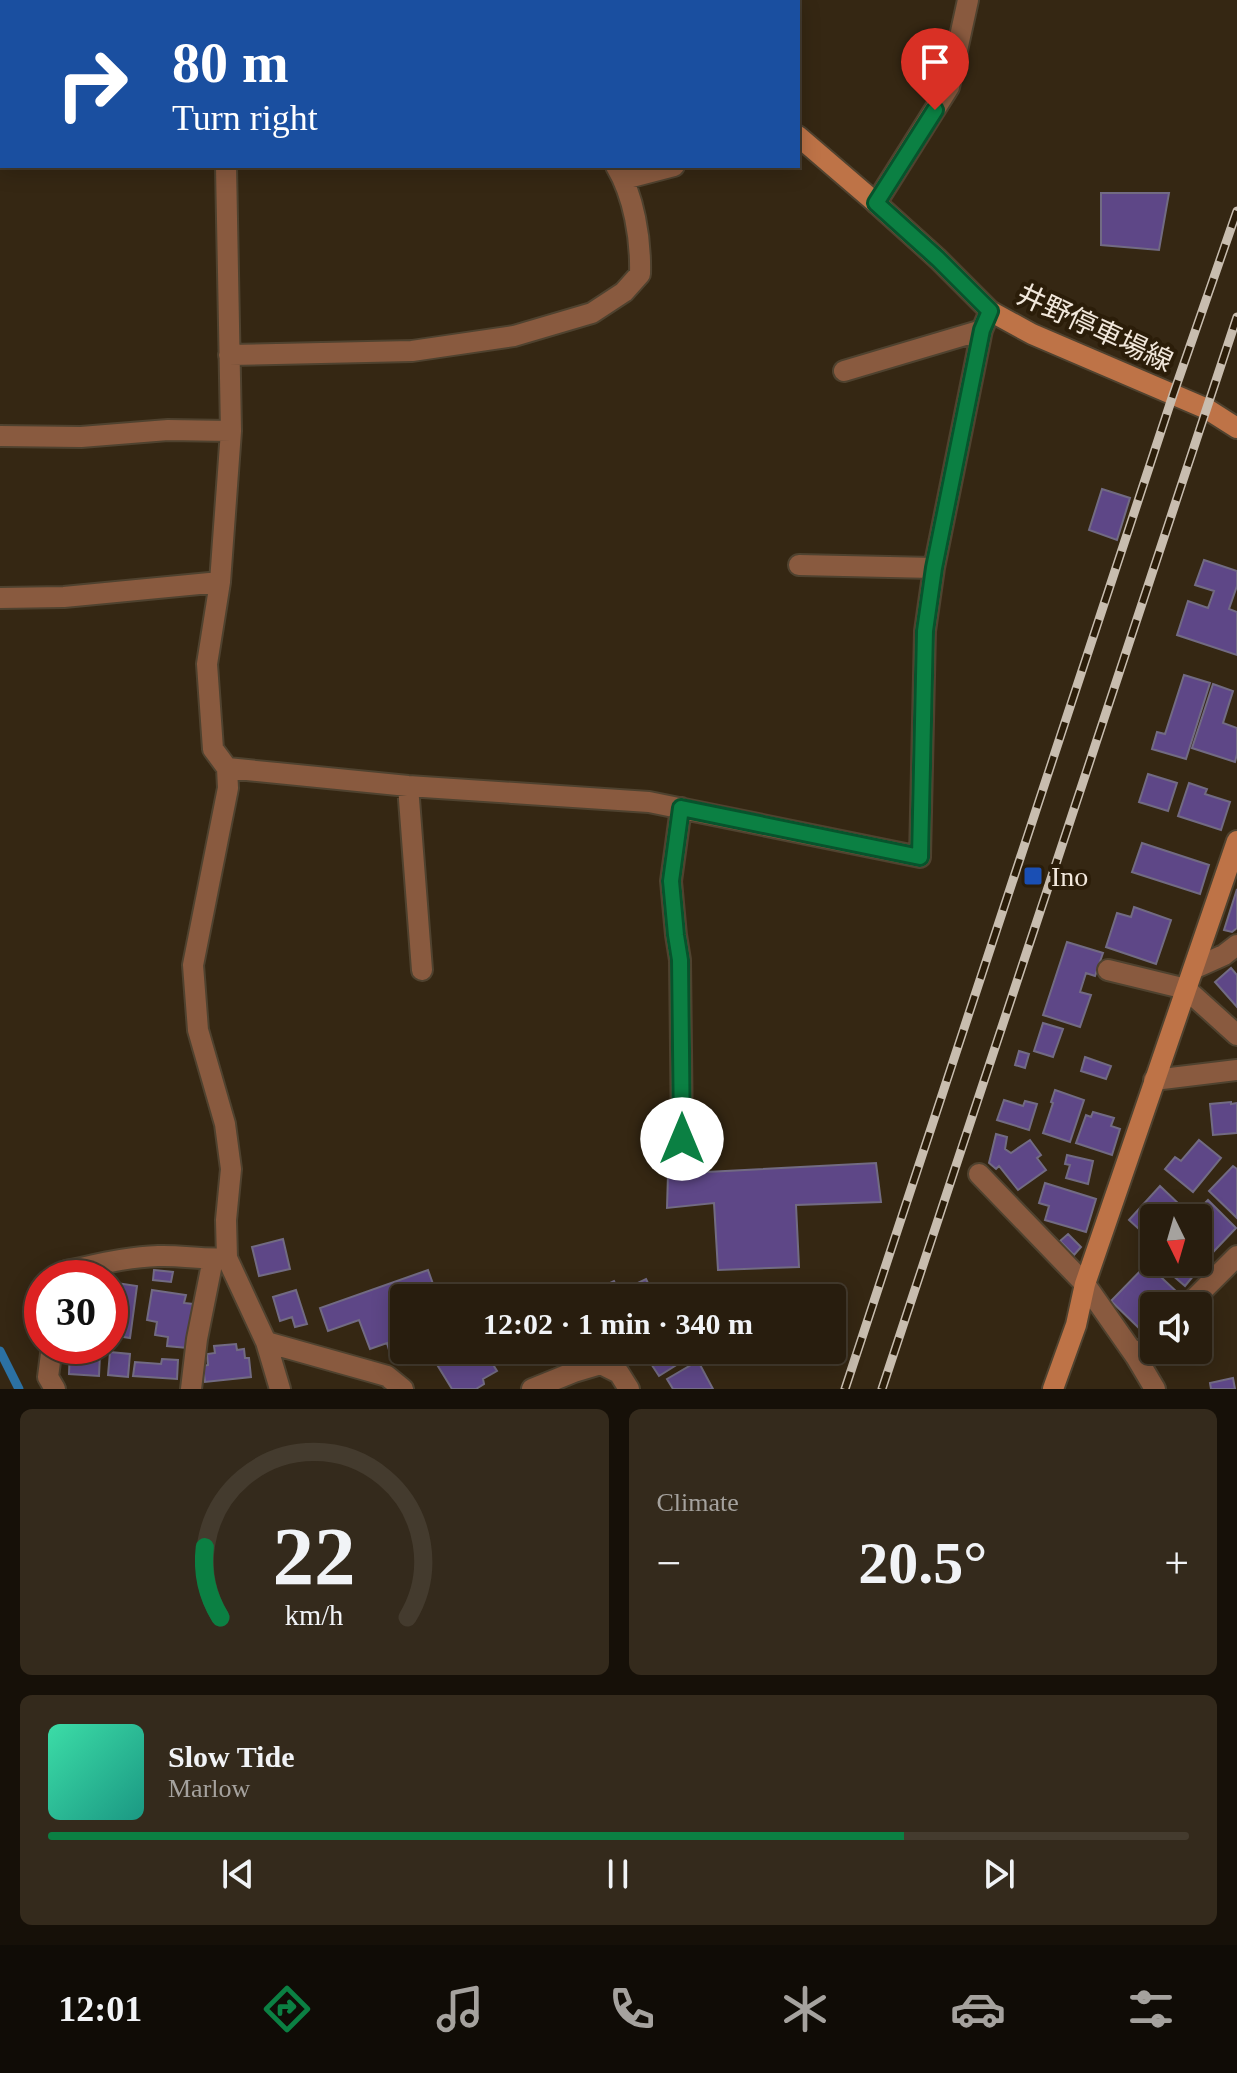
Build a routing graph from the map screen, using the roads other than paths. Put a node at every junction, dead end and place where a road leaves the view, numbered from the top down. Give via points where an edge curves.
1 (968, 0) edge
2 (800, 138) edge
3 (226, 168) edge
4 (659, 168) edge
5 (620, 173) edge
6 (876, 203) junction
7 (986, 321) junction
8 (229, 355) junction
9 (844, 371) dead end
10 (1237, 428) edge
11 (231, 431) junction
12 (0, 436) edge
13 (799, 565) dead end
14 (934, 568) junction
15 (220, 582) junction
16 (0, 598) edge
17 (227, 768) junction
18 (408, 786) junction
19 (681, 808) junction
20 (1237, 841) edge
21 (1237, 945) edge
22 (1195, 968) junction
23 (422, 970) dead end
24 (1108, 970) dead end
25 (1186, 989) junction
26 (1237, 1035) edge
27 (1237, 1070) edge
28 (1154, 1080) junction
29 (682, 1139) dead end
30 (979, 1174) dead end
31 (1237, 1256) edge
32 (220, 1259) junction
33 (116, 1260) edge
34 (1085, 1284) junction
35 (1201, 1292) edge
36 (266, 1342) junction
37 (1140, 1353) edge
38 (1136, 1357) junction
39 (50, 1364) edge
40 (55, 1389) edge
41 (191, 1389) edge
42 (280, 1389) edge
43 (403, 1389) edge
44 (532, 1389) edge
45 (629, 1389) edge
46 (1053, 1389) edge
47 (1155, 1389) edge

1 - 6 street via 949,87
2 - 6 main road, 井野停車場線
3 - 8 street
4 - 5 street
5 - 8 street via 641,245 640,274 592,313 514,336 412,351
6 - 7 main road, 井野停車場線 via 938,259
7 - 9 street
7 - 10 main road, 井野停車場線 via 1032,334 1207,409
7 - 14 street
8 - 11 street
11 - 12 street
11 - 15 street
13 - 14 street
14 - 19 street via 925,631 920,857
15 - 16 street
15 - 17 street via 207,664 213,749
17 - 18 street
17 - 32 street via 228,788 193,965 198,1030 222,1112 231,1169
18 - 19 street
18 - 23 street
19 - 29 street via 671,881 680,960
20 - 22 main road
21 - 22 street
22 - 25 main road
24 - 25 street
25 - 26 street
25 - 28 main road
27 - 28 street
28 - 34 main road
30 - 34 street
31 - 35 street
32 - 33 street
32 - 36 street
32 - 41 street via 197,1339
34 - 38 street
34 - 46 main road
36 - 42 street
36 - 43 street via 387,1376
37 - 38 street
38 - 47 street
39 - 40 street via 48,1377
44 - 45 street via 601,1364 619,1373

